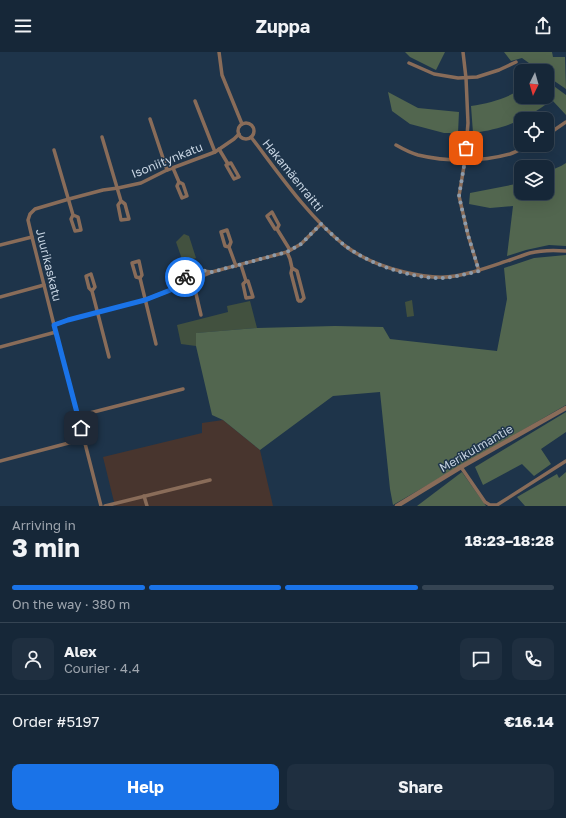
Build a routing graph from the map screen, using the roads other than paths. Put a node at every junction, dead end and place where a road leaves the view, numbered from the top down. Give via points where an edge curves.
1 (219, 52) edge
2 (463, 52) edge
3 (516, 62) dead end
4 (409, 63) dead end
5 (466, 78) junction
6 (194, 101) dead end
7 (150, 118) dead end
8 (566, 122) edge
9 (242, 124) junction
10 (554, 130) edge
11 (239, 134) junction
12 (102, 137) dead end
13 (251, 138) junction
14 (396, 146) dead end
15 (54, 150) dead end
16 (219, 150) junction
17 (215, 152) junction
18 (514, 152) edge
19 (465, 160) junction
20 (228, 164) dead end
21 (173, 168) junction
22 (167, 170) junction
23 (178, 182) dead end
24 (118, 188) junction
25 (69, 199) junction
26 (121, 201) junction
27 (30, 214) joint
28 (73, 215) dead end
29 (321, 224) junction
30 (277, 229) dead end
31 (32, 237) junction
32 (0, 245) edge
33 (229, 247) dead end
34 (288, 251) junction
35 (566, 251) edge
36 (241, 265) junction
37 (236, 266) junction
38 (292, 268) junction
39 (479, 271) junction
40 (189, 272) junction
41 (212, 272) junction
42 (140, 278) junction
43 (193, 281) junction
44 (246, 281) dead end
45 (44, 285) junction
46 (301, 285) junction
47 (295, 286) junction
48 (178, 287) junction
49 (92, 291) dead end
50 (0, 297) edge
51 (145, 300) junction
52 (98, 312) junction
53 (201, 315) dead end
54 (54, 325) junction
55 (56, 332) junction
56 (156, 344) dead end
57 (0, 346) edge
58 (109, 357) dead end
59 (183, 389) dead end
60 (566, 408) edge
61 (78, 416) junction
62 (84, 439) junction
63 (566, 461) edge
64 (0, 462) edge
65 (461, 467) junction
66 (210, 480) dead end
67 (144, 496) junction
68 (497, 505) edge
69 (101, 506) edge
70 (105, 506) edge
71 (147, 506) edge
72 (397, 506) edge

1 - 9 street via 222,75
2 - 5 street
3 - 5 street via 499,70
4 - 5 street via 434,74
5 - 19 street via 468,123
6 - 17 street
7 - 22 street
8 - 10 street
9 - 11 street
9 - 13 street via 249,123 253,126
11 - 13 street via 243,138
11 - 16 street, Isoniitynkatu
12 - 24 street
13 - 29 street, Hakamäenraitti
14 - 19 street via 439,159
15 - 25 street
16 - 17 street, Isoniitynkatu
16 - 20 street
17 - 21 street, Isoniitynkatu
18 - 19 street via 480,160
19 - 39 street via 459,196
21 - 22 street, Isoniitynkatu
21 - 23 street
22 - 24 street, Isoniitynkatu via 141,183
24 - 25 street, Isoniitynkatu
24 - 26 street
25 - 27 street, Isoniitynkatu via 35,209
25 - 28 street
26 - 26 street via 118,205 121,220 129,219 125,204
27 - 31 street, Juurikaskatu via 28,220
29 - 34 street via 301,244
29 - 39 street, Hakamäenraitti via 349,248 390,269 441,278
30 - 34 street
31 - 32 street
31 - 45 street, Juurikaskatu
33 - 37 street
34 - 36 street
34 - 38 street
35 - 39 street, Hakamäenraitti via 529,253
36 - 37 street
36 - 44 street
37 - 41 street
38 - 46 street via 296,271
38 - 47 street
40 - 41 street
40 - 43 street
40 - 48 street
41 - 43 street
42 - 42 street via 136,277 132,262 139,261 142,275
42 - 51 street
43 - 48 street
43 - 53 street
45 - 50 street
45 - 54 street, Juurikaskatu
46 - 47 street
46 - 47 street via 304,298 302,302 298,300
48 - 51 street
49 - 52 street
51 - 52 street
51 - 56 street
52 - 54 street
52 - 58 street
54 - 55 street, Juurikaskatu
55 - 57 street
55 - 61 street, Juurikaskatu
59 - 61 street
60 - 65 street, Merikulmantie
61 - 62 street, Juurikaskatu
62 - 64 street
62 - 69 street, Juurikaskatu
63 - 68 street
65 - 68 street via 484,502
65 - 72 street, Merikulmantie
66 - 67 street
67 - 70 street
67 - 71 street

